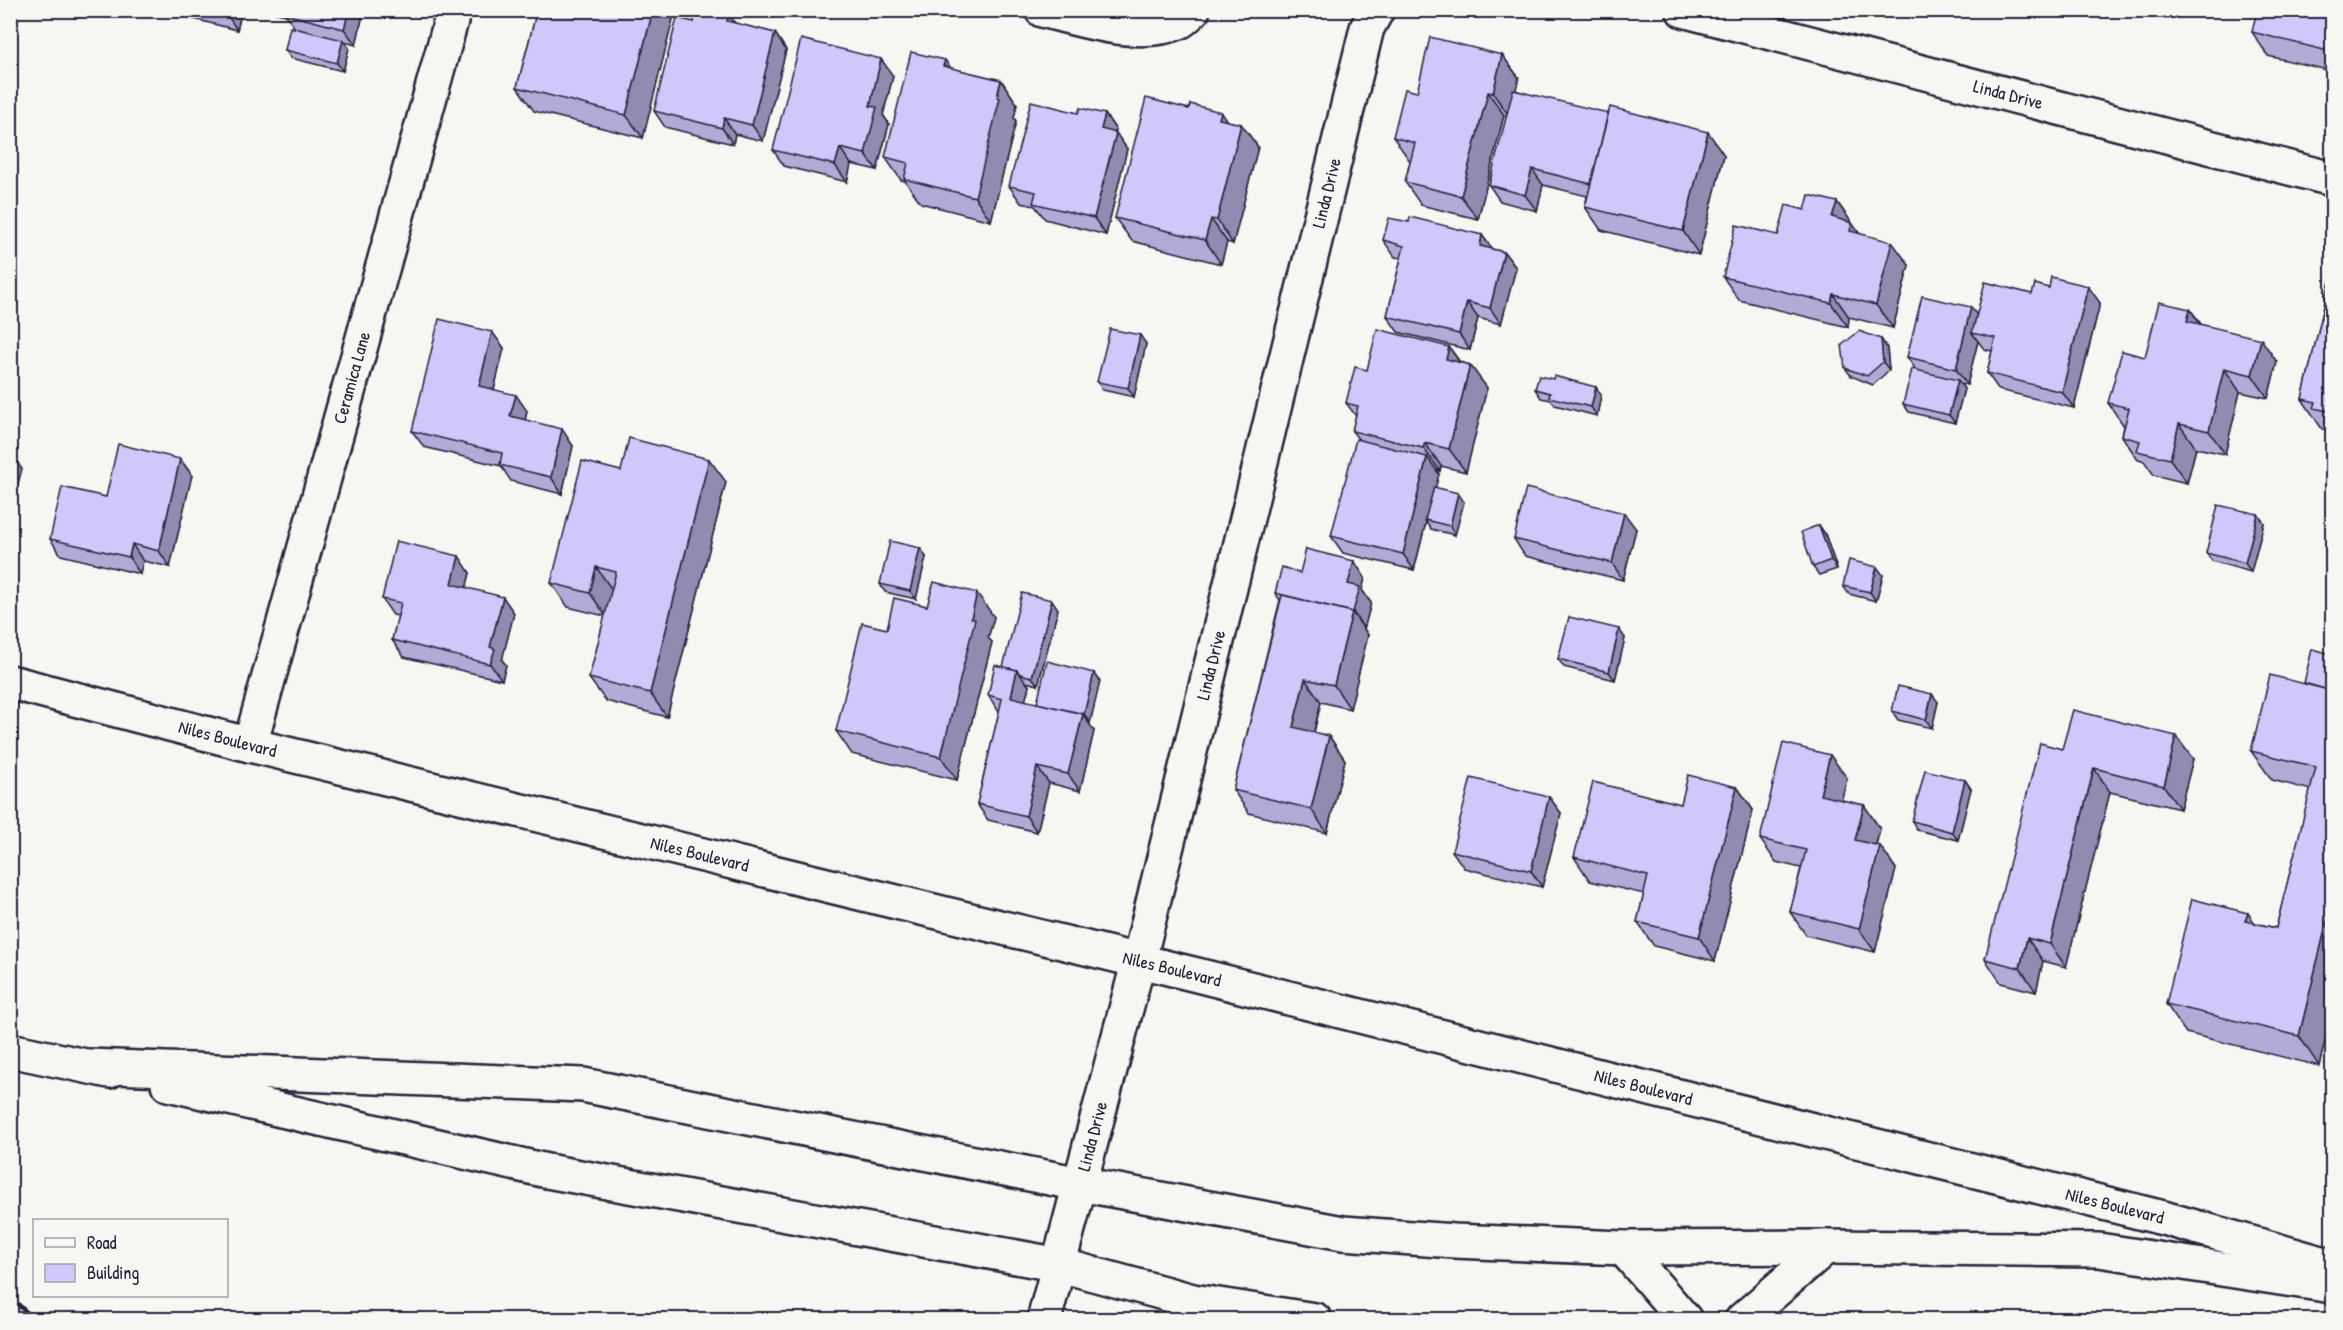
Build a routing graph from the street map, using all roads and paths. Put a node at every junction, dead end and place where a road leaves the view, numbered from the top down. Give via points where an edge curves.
1 (454, 10) edge
2 (1042, 10) edge
3 (1193, 10) edge
4 (1377, 10) edge
5 (1683, 10) edge
6 (2332, 179) edge
7 (10, 682) edge
8 (250, 745) junction
9 (1139, 960) junction
10 (10, 1050) edge
11 (88, 1066) junction
12 (1080, 1184) junction
13 (1826, 1247) junction
14 (1623, 1248) junction
15 (1060, 1265) junction
16 (2332, 1266) edge
17 (2332, 1286) edge
18 (1044, 1320) edge
19 (1315, 1320) edge
20 (1685, 1320) edge
21 (1742, 1320) edge

1 - 8 street, Ceramica Lane
2 - 3 street via 1140,30 1180,22
4 - 9 street, Linda Drive via 1367,28
5 - 6 street, Linda Drive
7 - 8 street, Niles Boulevard
8 - 9 street, Niles Boulevard
9 - 12 street, Linda Drive
9 - 16 street, Niles Boulevard via 2167,1219
10 - 11 street
11 - 12 street via 583,1085
11 - 15 street via 547,1171
12 - 14 street via 1343,1233
12 - 15 street, Linda Drive
13 - 14 street
13 - 17 street via 2099,1251
13 - 21 street
14 - 20 street
15 - 18 street, Linda Drive
15 - 19 street via 1193,1300

